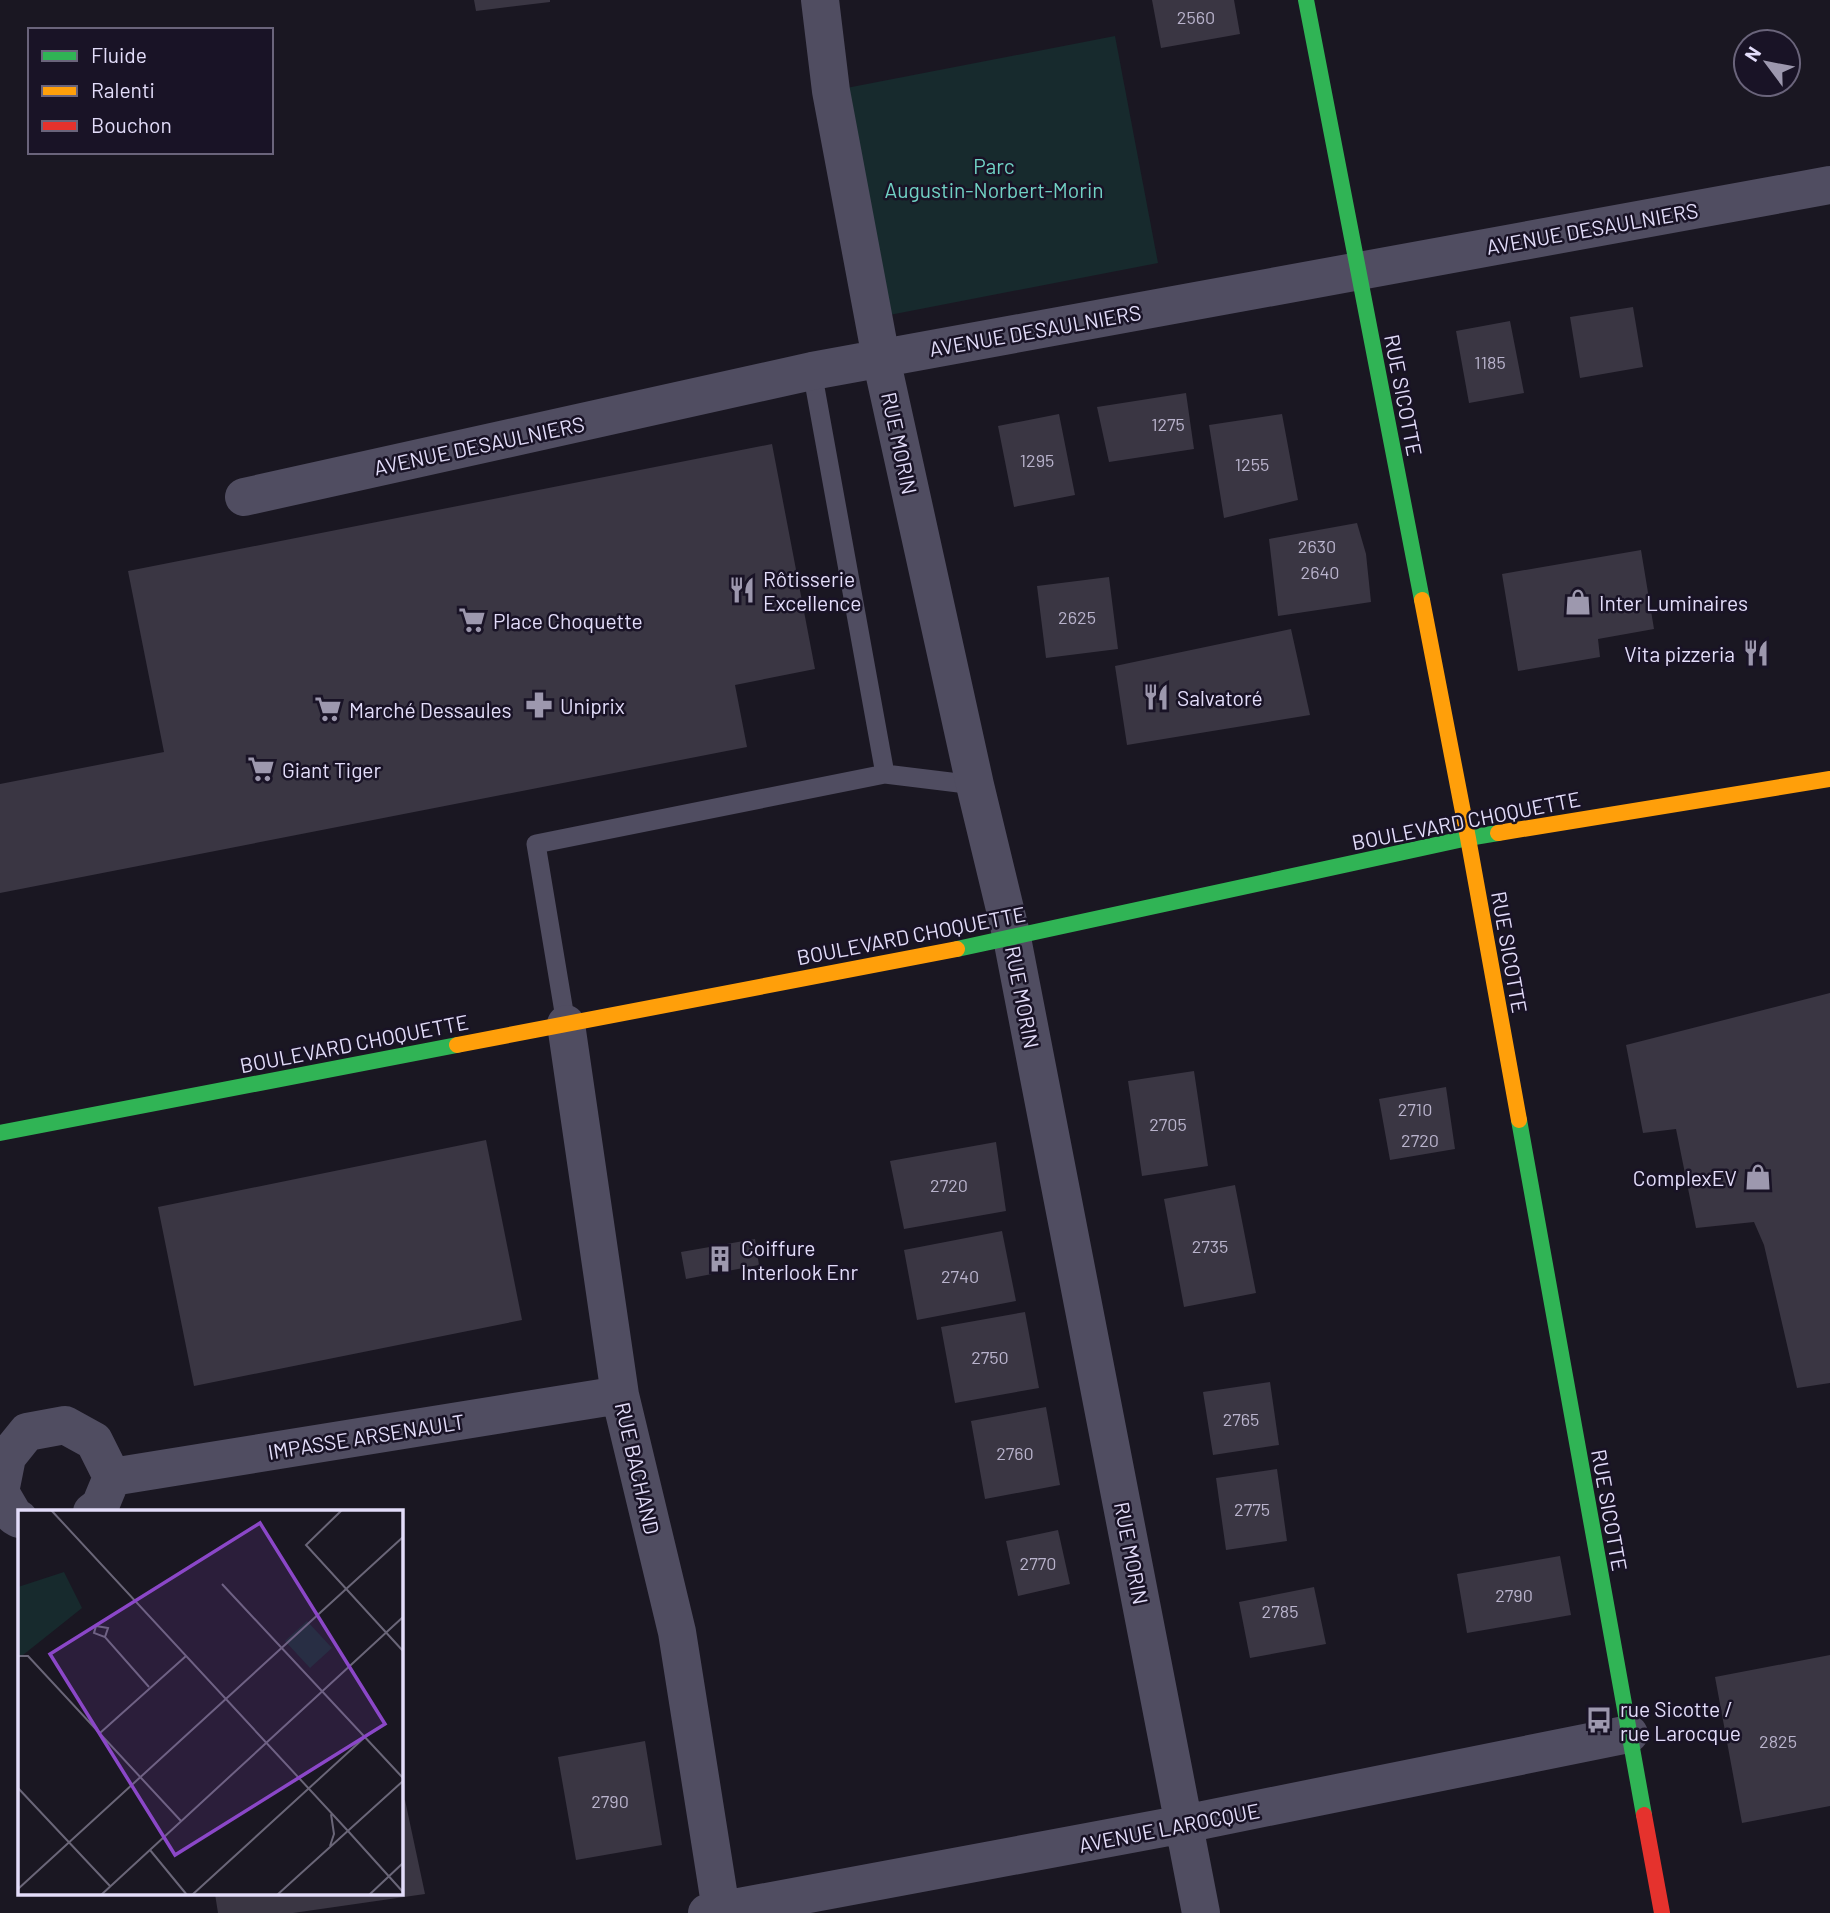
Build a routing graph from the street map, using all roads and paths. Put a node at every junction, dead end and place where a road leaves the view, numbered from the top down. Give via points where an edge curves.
1 (820, 0) edge
2 (1306, 0) edge
3 (1830, 185) edge
4 (1358, 271) junction
5 (881, 358) junction
6 (813, 371) junction
7 (244, 497) dead end
8 (885, 774) junction
9 (1830, 779) edge
10 (975, 785) junction
11 (1468, 838) junction
12 (1012, 938) junction
13 (566, 1024) junction
14 (0, 1133) edge
15 (620, 1395) junction
16 (111, 1477) junction
17 (95, 1510) edge
18 (18, 1518) edge
19 (1629, 1734) junction
20 (1184, 1824) junction
21 (714, 1912) edge
22 (1201, 1913) edge
23 (1662, 1913) edge

1 - 5 street, RUE MORIN via 831,91
2 - 4 street, RUE SICOTTE
3 - 4 street, AVENUE DESAULNIERS
4 - 5 street, AVENUE DESAULNIERS
4 - 11 street, RUE SICOTTE
5 - 6 street, AVENUE DESAULNIERS
5 - 10 street, RUE MORIN
6 - 7 street, AVENUE DESAULNIERS
6 - 8 lane
8 - 10 lane
8 - 13 lane via 536,844
9 - 11 street, BOULEVARD CHOQUETTE
10 - 12 street, RUE MORIN
11 - 12 street, BOULEVARD CHOQUETTE
11 - 19 street, RUE SICOTTE
12 - 13 street, BOULEVARD CHOQUETTE
12 - 20 street, RUE MORIN
13 - 14 street, BOULEVARD CHOQUETTE
13 - 15 street, RUE BACHAND
15 - 16 street, IMPASSE ARSENAULT
15 - 21 street, RUE BACHAND via 677,1632
16 - 17 street
16 - 18 street via 94,1441 65,1425 27,1432 7,1457 0,1492
19 - 20 street, AVENUE LAROCQUE
19 - 23 street, RUE SICOTTE
20 - 21 street, AVENUE LAROCQUE
20 - 22 street, RUE MORIN

